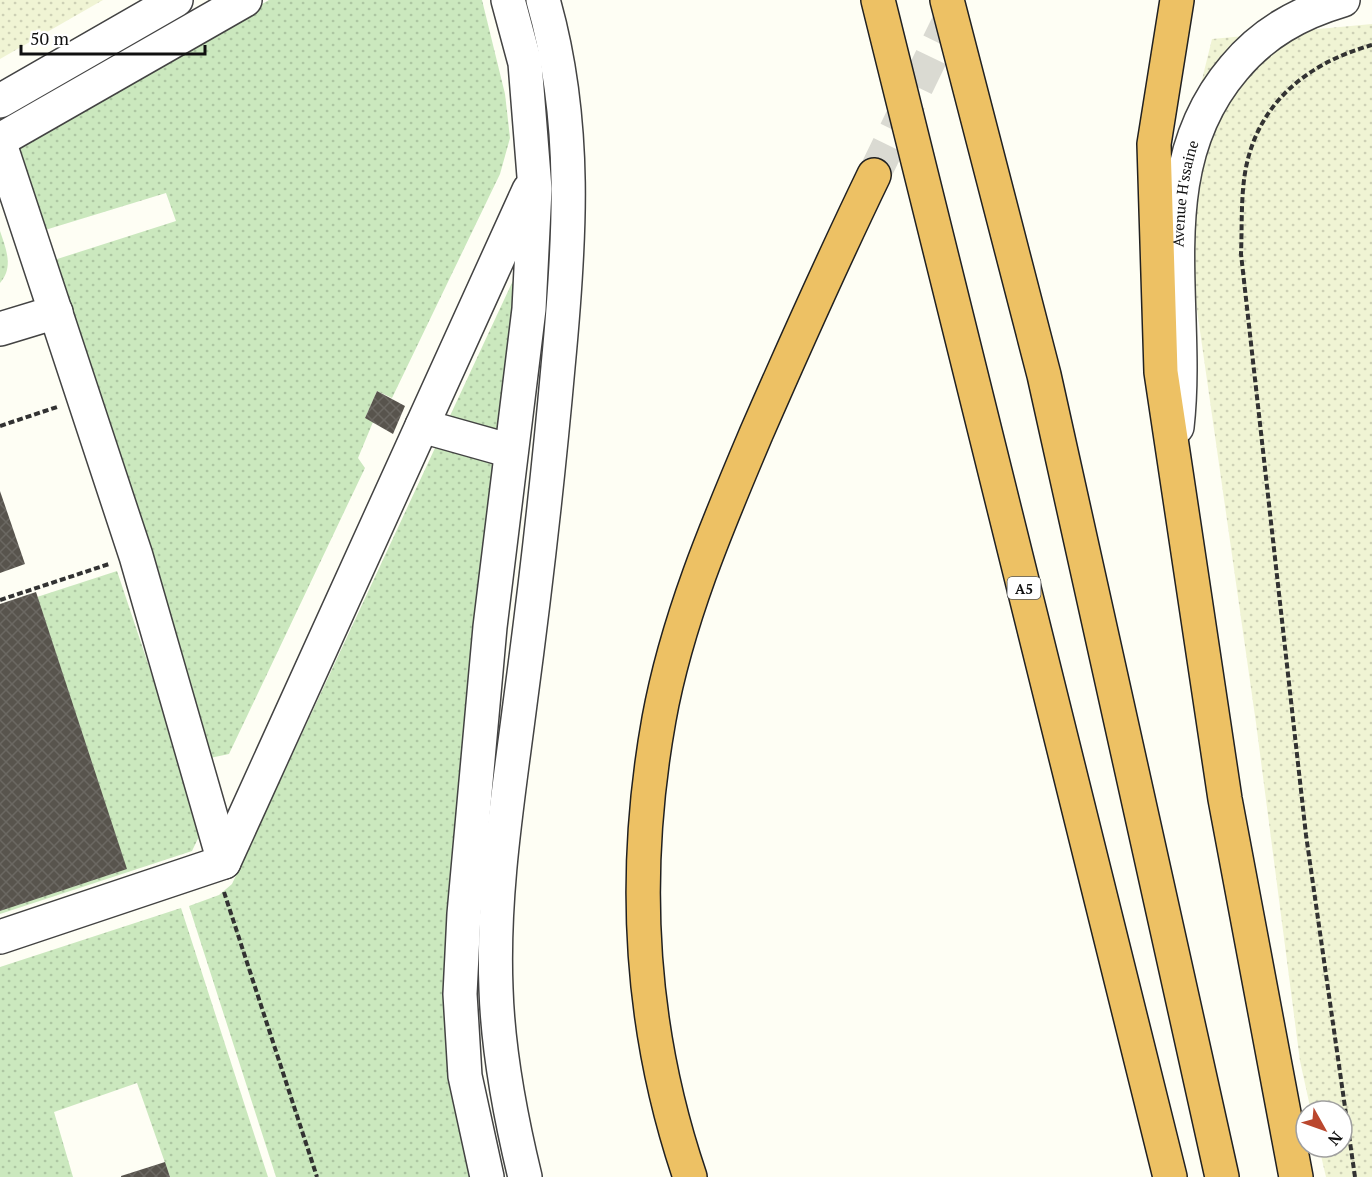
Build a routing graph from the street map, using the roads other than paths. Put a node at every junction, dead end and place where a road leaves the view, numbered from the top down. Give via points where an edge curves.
1 (176, 0) edge
2 (245, 0) edge
3 (508, 0) edge
4 (543, 0) edge
5 (878, 0) edge
6 (947, 0) edge
7 (1177, 0) edge
8 (1343, 0) edge
9 (0, 101) edge
10 (0, 142) edge
11 (874, 175) tunnel mouth
12 (534, 178) junction
13 (56, 312) junction
14 (0, 329) edge
15 (422, 426) junction
16 (511, 451) junction
17 (1173, 462) junction
18 (224, 862) junction
19 (0, 937) edge
20 (487, 1177) edge
21 (525, 1177) edge
22 (690, 1177) edge
23 (1170, 1177) edge
24 (1221, 1177) edge
25 (1296, 1177) edge

1 - 9 street
2 - 10 street
3 - 12 street via 525,63
4 - 21 street via 555,40 566,112 567,276 497,929 496,988 501,1060
5 - 23 highway, A5
6 - 24 highway via 1047,387
7 - 17 highway via 1154,144 1161,372
8 - 17 street, Avenue H'ssaine via 1283,24 1251,48 1214,91 1199,120 1184,168 1177,239 1180,359
10 - 13 street
11 - 22 highway via 716,528 679,638 659,717 647,805 642,915 649,1014 674,1131
12 - 15 street
12 - 16 street via 529,309
13 - 14 street
13 - 18 street via 135,556
15 - 16 street
15 - 18 street
16 - 20 street via 470,834 460,994 465,1076
17 - 25 highway via 1225,799
18 - 19 street

